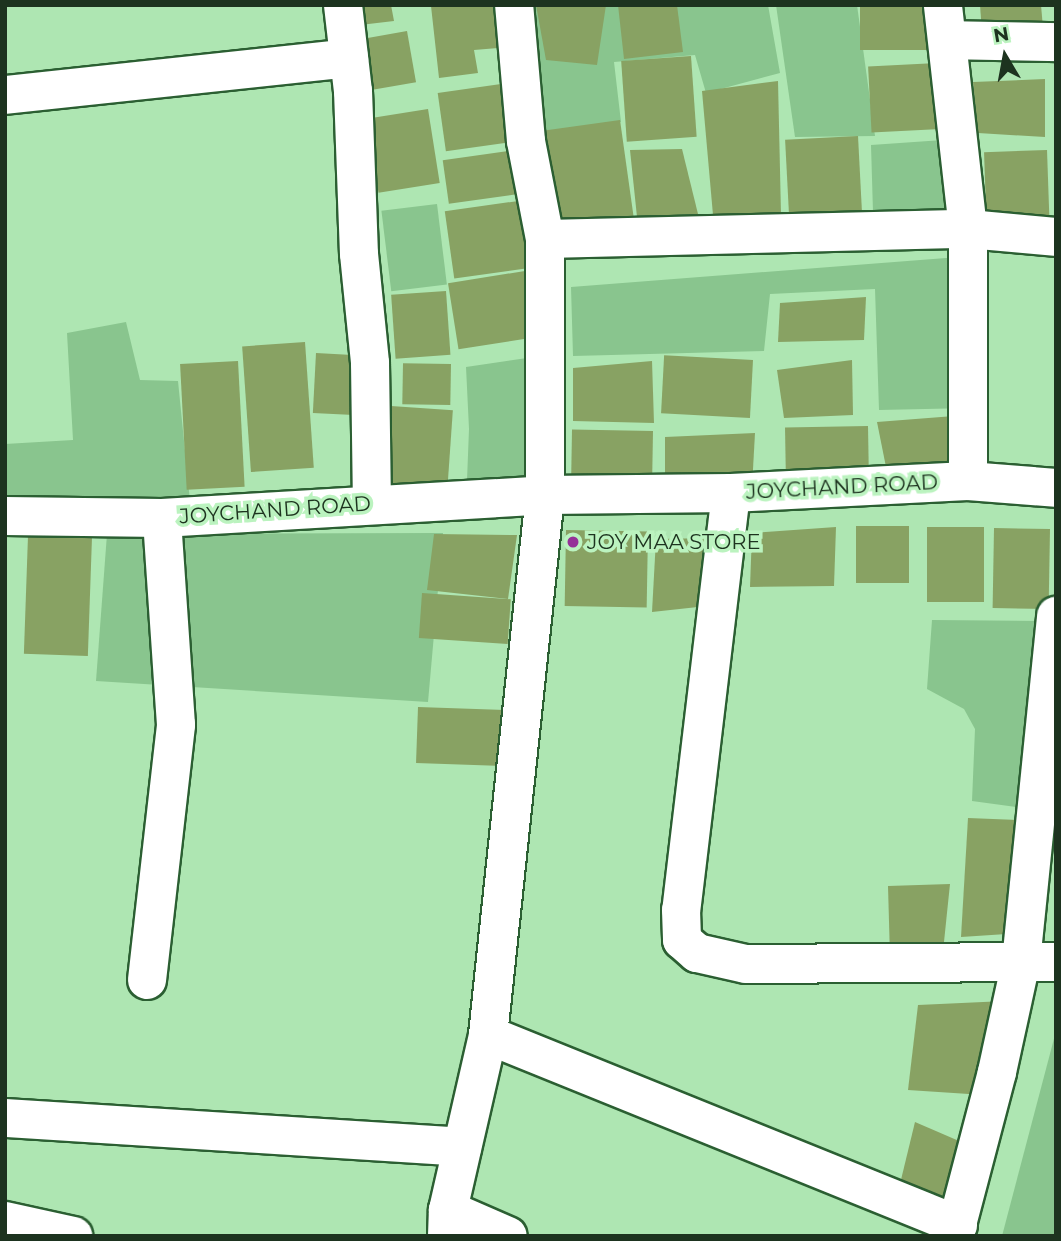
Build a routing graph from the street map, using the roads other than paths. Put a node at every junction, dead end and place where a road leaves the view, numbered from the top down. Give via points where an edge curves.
1 (343, 5) edge
2 (514, 5) edge
3 (945, 23) edge
4 (1056, 42) edge
5 (349, 58) junction
6 (5, 95) edge
7 (968, 229) junction
8 (1056, 237) edge
9 (545, 239) junction
10 (968, 481) junction
11 (1056, 488) edge
12 (731, 493) junction
13 (545, 495) junction
14 (372, 503) junction
15 (5, 516) edge
16 (162, 518) junction
17 (1056, 616) edge
18 (1039, 962) edge
19 (147, 980) dead end
20 (488, 1035) junction
21 (5, 1118) edge
22 (462, 1147) junction
23 (447, 1223) edge
24 (11, 1226) edge
25 (956, 1230) edge
26 (73, 1236) edge
27 (508, 1236) edge

1 - 5 street
2 - 9 street via 526,141
3 - 4 street
3 - 7 street
5 - 6 street
5 - 14 street via 370,363
7 - 8 street
7 - 9 street
7 - 10 street
9 - 13 street
10 - 11 street, JOYCHAND ROAD
10 - 12 street, JOYCHAND ROAD
12 - 13 street, JOYCHAND ROAD
12 - 18 street via 681,910 682,940 697,953 746,964
13 - 14 street, JOYCHAND ROAD
13 - 20 street
14 - 16 street, JOYCHAND ROAD
15 - 16 street, JOYCHAND ROAD
16 - 19 street via 176,725
17 - 18 street
18 - 25 street
20 - 22 street
20 - 25 street
21 - 22 street
22 - 23 street
23 - 27 street
24 - 26 street

